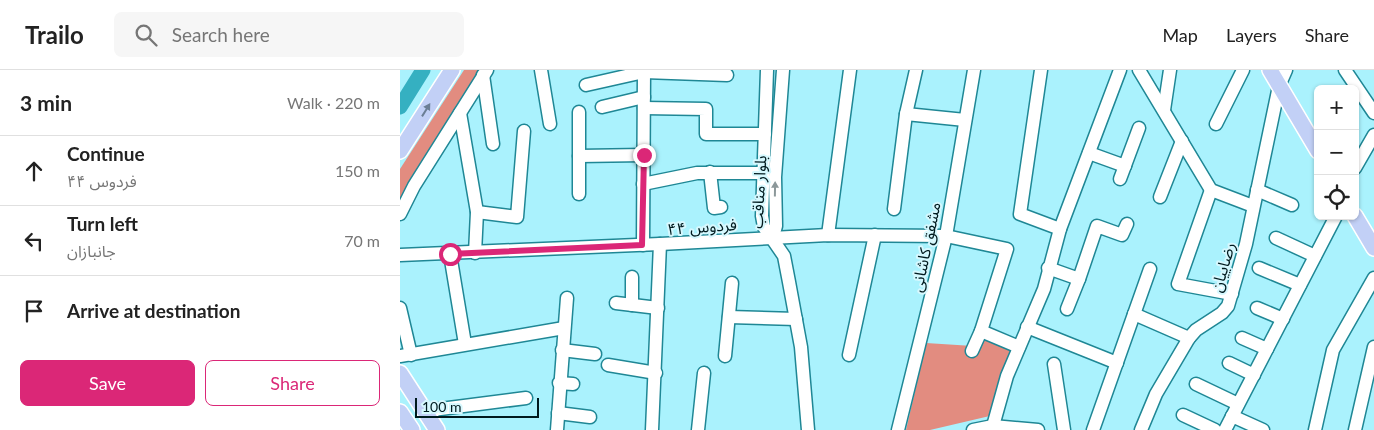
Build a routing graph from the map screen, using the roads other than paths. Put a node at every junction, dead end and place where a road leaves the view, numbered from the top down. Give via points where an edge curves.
1 (452, 70) edge
2 (541, 70) edge
3 (768, 70) edge
4 (783, 70) edge
5 (850, 70) edge
6 (916, 70) edge
7 (974, 70) edge
8 (1041, 70) edge
9 (1120, 70) edge
10 (1139, 70) edge
11 (1170, 70) edge
12 (1243, 70) edge
13 (1270, 70) edge
14 (1286, 70) edge
15 (1345, 70) edge
16 (645, 71) edge
17 (485, 72) edge
18 (727, 75) dead end
19 (586, 85) dead end
20 (1280, 86) junction
21 (644, 102) junction
22 (602, 107) dead end
23 (1164, 110) junction
24 (579, 112) dead end
25 (460, 113) junction
26 (1374, 113) edge
27 (906, 114) junction
28 (965, 120) junction
29 (550, 124) dead end
30 (1216, 124) dead end
31 (1140, 128) dead end
32 (524, 131) dead end
33 (1313, 133) edge
34 (765, 134) junction
35 (1374, 135) edge
36 (1182, 141) junction
37 (493, 144) dead end
38 (400, 151) edge
39 (1089, 153) junction
40 (644, 155) junction
41 (579, 156) junction
42 (1359, 161) edge
43 (1125, 166) junction
44 (710, 172) junction
45 (763, 173) junction
46 (1120, 179) dead end
47 (643, 184) junction
48 (1211, 190) junction
49 (1257, 190) junction
50 (579, 194) dead end
51 (1160, 198) dead end
52 (1292, 205) dead end
53 (1253, 206) junction
54 (721, 207) dead end
55 (894, 209) dead end
56 (477, 212) junction
57 (400, 214) edge
58 (1334, 220) edge
59 (1357, 220) edge
60 (1127, 224) dead end
61 (1060, 229) junction
62 (828, 234) junction
63 (875, 235) junction
64 (946, 236) junction
65 (773, 237) junction
66 (1276, 238) dead end
67 (660, 244) junction
68 (642, 245) junction
69 (1374, 248) edge
70 (475, 253) junction
71 (450, 254) junction
72 (400, 255) edge
73 (1316, 256) junction
74 (1048, 268) junction
75 (1259, 268) dead end
76 (1150, 269) dead end
77 (632, 277) dead end
78 (1374, 278) edge
79 (1079, 279) junction
80 (732, 284) dead end
81 (1300, 285) junction
82 (1232, 294) junction
83 (567, 298) dead end
84 (616, 303) dead end
85 (632, 305) junction
86 (400, 308) edge
87 (658, 308) junction
88 (1257, 308) dead end
89 (1067, 309) dead end
90 (1134, 314) junction
91 (729, 317) junction
92 (796, 319) junction
93 (1283, 319) junction
94 (1027, 327) junction
95 (564, 328) junction
96 (981, 331) junction
97 (1189, 338) junction
98 (1242, 338) dead end
99 (465, 344) junction
100 (1019, 347) junction
101 (1268, 349) junction
102 (1374, 349) edge
103 (562, 350) junction
104 (972, 352) dead end
105 (595, 354) dead end
106 (405, 355) edge
107 (849, 355) dead end
108 (725, 356) dead end
109 (1117, 363) junction
110 (1229, 363) dead end
111 (608, 364) dead end
112 (1054, 364) dead end
113 (400, 373) edge
114 (656, 373) junction
115 (704, 373) dead end
116 (1254, 375) junction
117 (1371, 376) edge
118 (559, 383) junction
119 (573, 384) dead end
120 (1196, 384) dead end
121 (526, 398) dead end
122 (1238, 404) junction
123 (425, 411) junction
124 (558, 413) junction
125 (1184, 415) dead end
126 (1232, 416) junction
127 (590, 417) dead end
128 (992, 426) junction
129 (437, 430) edge
130 (557, 430) edge
131 (652, 430) edge
132 (698, 430) edge
133 (808, 430) edge
134 (898, 430) edge
135 (973, 430) edge
136 (1038, 430) edge
137 (1064, 430) edge
138 (1093, 430) edge
139 (1141, 430) edge
140 (1215, 430) edge
141 (1225, 430) edge
142 (1263, 430) edge
143 (1315, 430) edge
144 (1355, 430) edge

38 -> 1 main road
2 - 29 street
3 - 34 street, بلوار مناقب
65 -> 4 street, بلوار مناقب
5 - 62 street
6 - 27 street
7 - 28 street, مشفق کاشانی
8 - 61 street via 1020,214
9 - 39 street
10 - 23 street
11 - 23 street
12 - 30 street
13 - 20 main road
14 - 20 street, رضاییان
15 - 26 street
16 - 18 street
16 - 19 street
16 - 21 street
17 - 25 street
17 - 37 street
20 - 33 main road
20 - 49 street, رضاییان
21 - 22 street
21 - 34 street via 706,109 706,134
21 - 40 street
23 - 36 street
24 - 41 street
25 - 56 street
25 - 57 street
27 - 28 street
27 - 55 street
28 - 64 street, مشفق کاشانی
31 - 43 street
32 - 56 street via 517,217
34 - 45 street, بلوار مناقب
35 - 42 street
36 - 48 street
36 - 51 street
39 - 43 street
39 - 61 street
40 - 41 street
40 - 47 street
41 - 50 street
43 - 46 street
44 - 45 street
44 - 47 street
44 - 54 street via 714,208
45 - 65 street, بلوار مناقب via 762,216 764,227
47 - 68 street
48 - 53 street
48 - 82 street via 1178,284
49 - 52 street
49 - 53 street, رضاییان
53 - 82 street, رضاییان
56 - 70 street
58 - 73 street
59 - 69 main road
60 - 79 street via 1122,235 1097,226
61 - 74 street
62 - 63 street, فردوس ۴۴
62 - 65 street, فردوس ۴۴
63 - 64 street, فردوس ۴۴
63 - 107 street
64 - 96 street, فردوس ۴۴ via 1007,249
64 - 134 street, مشفق کاشانی
65 - 67 street, فردوس ۴۴
65 - 92 street via 784,256
66 - 73 street
67 - 68 street, فردوس ۴۴
67 - 87 street
68 - 70 street, فردوس ۴۴
70 - 71 street, فردوس ۴۴
71 - 72 street, فردوس ۴۴
71 - 99 street
73 - 81 street
74 - 79 street
74 - 94 street via 1044,289
75 - 81 street
76 - 90 street
77 - 85 street
78 - 143 street via 1333,350
79 - 89 street
80 - 91 street
81 - 93 street
82 - 97 street, رضاییان via 1222,313
83 - 95 street
84 - 85 street
85 - 87 street
86 - 106 street
87 - 114 street
88 - 93 street
90 - 97 street
90 - 109 street
91 - 92 street
91 - 108 street
92 - 133 street
93 - 101 street
94 - 100 street
94 - 109 street
95 - 99 street
95 - 103 street
96 - 100 street
96 - 104 street
97 - 139 street, رضاییان via 1156,394
98 - 101 street
99 - 106 street
100 - 128 street
101 - 116 street
102 - 117 street
103 - 105 street
103 - 118 street
106 - 113 street
109 - 138 street
110 - 116 street
111 - 114 street
112 - 137 street
113 - 123 main road
114 - 131 street
115 - 132 street
116 - 122 street
117 - 144 street
118 - 119 street
118 - 124 street
120 - 122 street
121 - 123 street
122 - 126 street
123 - 129 main road
124 - 127 street
124 - 130 street
125 - 140 street
126 - 141 street
126 - 142 street
128 - 135 street
128 - 136 street

